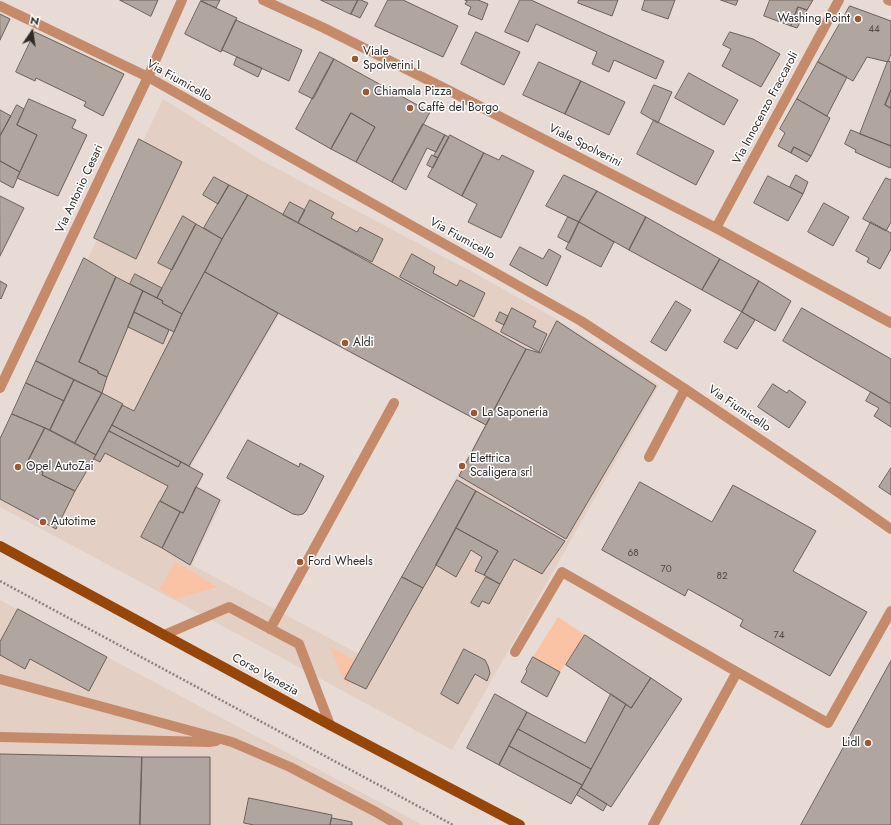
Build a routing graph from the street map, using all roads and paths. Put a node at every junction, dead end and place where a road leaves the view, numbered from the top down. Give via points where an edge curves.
1 (182, 0) edge
2 (263, 0) edge
3 (839, 0) edge
4 (0, 6) edge
5 (148, 77) junction
6 (716, 228) junction
7 (891, 323) edge
8 (0, 388) edge
9 (685, 389) junction
10 (394, 403) dead end
11 (649, 457) dead end
12 (891, 529) edge
13 (0, 546) edge
14 (0, 581) edge
15 (891, 611) edge
16 (270, 629) junction
17 (164, 635) junction
18 (515, 652) dead end
19 (737, 672) junction
20 (0, 679) edge
21 (330, 725) junction
22 (0, 737) edge
23 (228, 743) junction
24 (398, 825) edge
25 (453, 825) edge
26 (520, 825) edge
27 (653, 825) edge

1 - 5 street, Via Antonio Cesari
2 - 6 street, Viale Spolverini via 429,80
3 - 6 street, Via Innocenzo Fraccaroli
4 - 5 street, Via Fiumicello
5 - 8 street, Via Antonio Cesari
5 - 9 street, Via Fiumicello via 581,321
6 - 7 street, Viale Spolverini
9 - 11 street
9 - 12 street, Via Fiumicello
10 - 16 street
13 - 17 main road, Corso Venezia
14 - 25 path
15 - 19 street via 828,723
16 - 17 street via 229,607
16 - 21 street via 299,644
17 - 21 main road, Corso Venezia
18 - 19 street via 562,572
19 - 27 street
20 - 23 street
21 - 26 main road, Corso Venezia
22 - 23 street
23 - 24 street via 290,767

